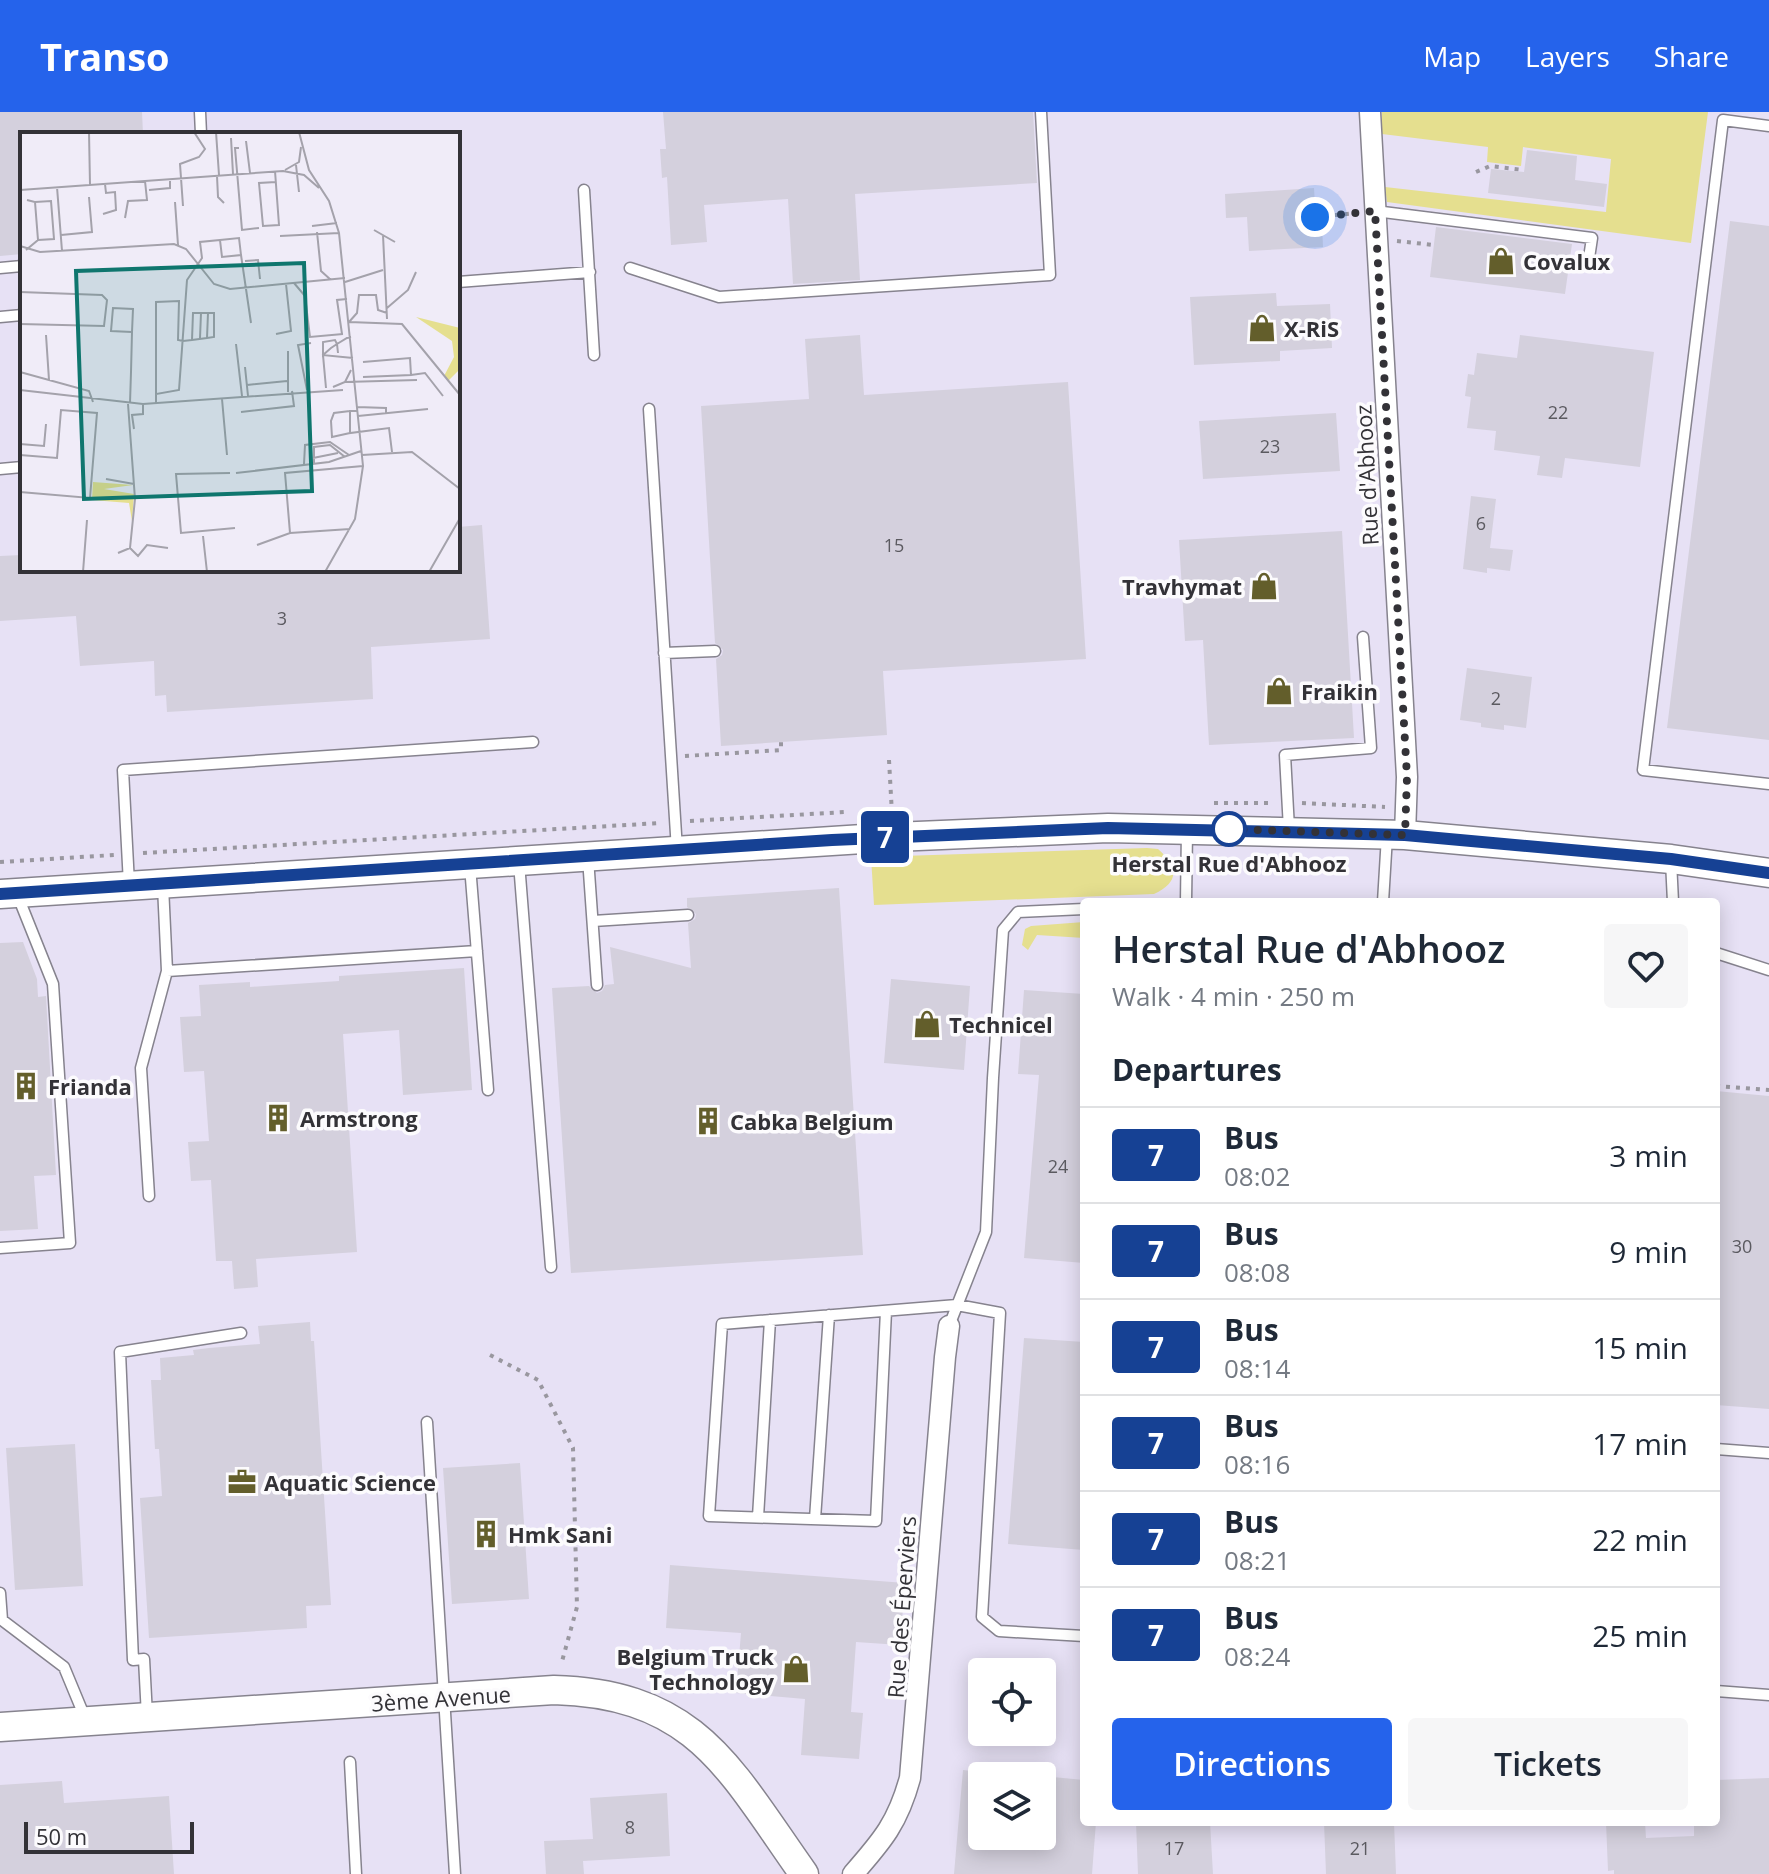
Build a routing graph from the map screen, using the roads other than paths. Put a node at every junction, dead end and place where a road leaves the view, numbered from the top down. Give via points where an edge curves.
1 (200, 112) edge
2 (1041, 112) edge
3 (1370, 112) edge
4 (1769, 126) edge
5 (201, 132) edge
6 (584, 190) dead end
7 (1375, 211) junction
8 (1589, 258) dead end
9 (20, 266) edge
10 (0, 268) edge
11 (630, 268) dead end
12 (590, 272) junction
13 (460, 282) edge
14 (20, 315) edge
15 (0, 317) edge
16 (594, 355) dead end
17 (649, 409) dead end
18 (20, 467) edge
19 (0, 469) edge
20 (1363, 637) dead end
21 (715, 651) dead end
22 (664, 653) junction
23 (533, 742) dead end
24 (1769, 784) edge
25 (1187, 828) junction
26 (1289, 831) junction
27 (1396, 834) junction
28 (677, 850) junction
29 (588, 856) junction
30 (1671, 859) junction
31 (519, 861) junction
32 (470, 864) junction
33 (1769, 873) edge
34 (163, 884) junction
35 (129, 886) junction
36 (8, 893) edge
37 (1186, 898) edge
38 (1384, 898) edge
39 (1673, 898) edge
40 (1080, 909) edge
41 (688, 915) dead end
42 (593, 921) junction
43 (477, 951) junction
44 (1720, 954) edge
45 (1769, 970) edge
46 (167, 971) junction
47 (597, 985) dead end
48 (488, 1090) dead end
49 (149, 1196) dead end
50 (0, 1248) edge
51 (551, 1267) dead end
52 (957, 1305) junction
53 (886, 1311) junction
54 (829, 1315) junction
55 (770, 1320) junction
56 (949, 1326) joint
57 (241, 1333) dead end
58 (427, 1422) dead end
59 (1720, 1449) edge
60 (1769, 1453) edge
61 (758, 1517) junction
62 (815, 1519) junction
63 (0, 1593) edge
64 (1080, 1636) edge
65 (1720, 1691) edge
66 (1769, 1695) edge
67 (443, 1698) junction
68 (147, 1718) junction
69 (87, 1722) junction
70 (0, 1727) edge
71 (350, 1762) dead end
72 (356, 1874) edge
73 (455, 1874) edge
74 (804, 1874) edge
75 (853, 1874) edge

1 - 5 lane
2 - 11 lane via 1050,275 719,297
3 - 7 street, Rue d'Abhooz
4 - 24 lane via 1723,120 1643,770
6 - 12 lane
7 - 8 lane via 1592,238
7 - 27 street, Rue d'Abhooz via 1407,777
9 - 10 lane
12 - 13 lane
12 - 16 lane
14 - 15 lane
17 - 22 lane
18 - 19 lane
20 - 26 lane via 1371,748 1285,755
21 - 22 lane
22 - 28 lane
23 - 35 lane via 123,770
25 - 26 street
25 - 28 street
25 - 37 lane
26 - 27 street
27 - 30 street
27 - 38 lane
28 - 29 street
29 - 31 street
29 - 42 lane
30 - 33 street
30 - 39 lane
31 - 32 street
31 - 51 lane
32 - 34 street
32 - 43 lane
34 - 35 street
34 - 46 lane
35 - 36 street
36 - 50 lane via 53,984 70,1243
40 - 52 lane via 1018,912 1003,930 986,1232
41 - 42 lane
42 - 47 lane
43 - 46 lane
43 - 48 lane
44 - 45 lane
46 - 49 lane via 141,1068
52 - 53 lane
52 - 56 lane
52 - 64 lane via 1000,1313 982,1617 999,1631
53 - 54 lane
53 - 62 lane via 876,1521
54 - 55 lane
54 - 62 lane
55 - 61 lane
55 - 61 lane via 722,1324 709,1516
56 - 75 street, Rue des Éperviers via 910,1778 892,1829
57 - 68 lane via 120,1352 133,1660 144,1659
58 - 67 lane
59 - 60 lane
61 - 62 lane
63 - 69 lane via 2,1620 64,1667
65 - 66 lane
67 - 68 street, 3ème Avenue
67 - 73 lane
67 - 74 street, 3ème Avenue via 586,1691 648,1706 701,1739 723,1762
68 - 69 street, 3ème Avenue
69 - 70 street, 3ème Avenue
71 - 72 lane

